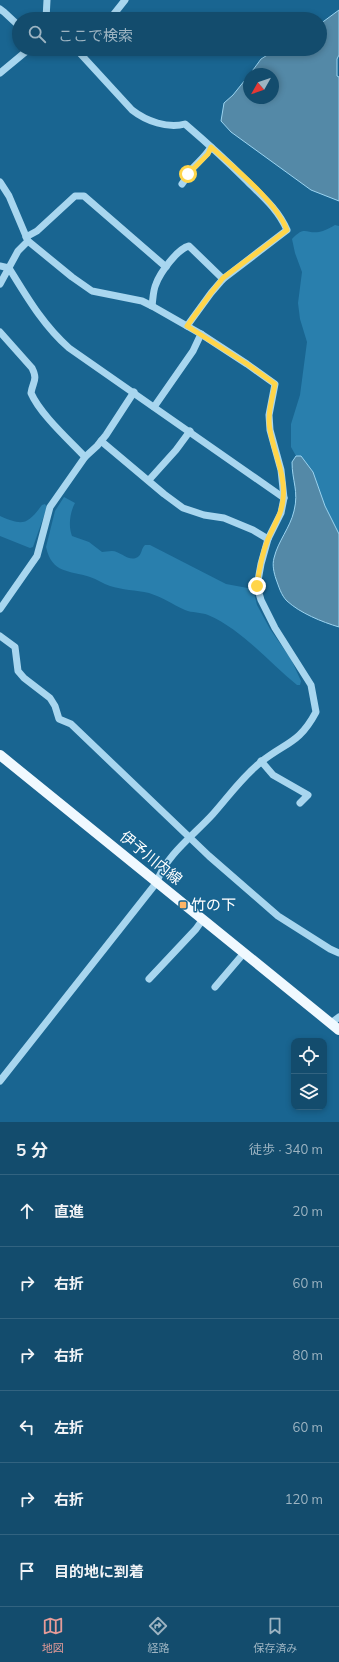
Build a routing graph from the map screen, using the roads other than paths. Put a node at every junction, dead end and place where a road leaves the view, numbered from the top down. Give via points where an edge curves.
1 (46, 0) edge
2 (125, 0) edge
3 (0, 10) edge
4 (46, 12) edge
5 (116, 12) edge
6 (12, 19) edge
7 (21, 56) edge
8 (85, 56) edge
9 (0, 73) edge
10 (211, 147) junction
11 (0, 182) edge
12 (182, 184) dead end
13 (27, 239) junction
14 (0, 266) edge
15 (166, 267) junction
16 (9, 268) junction
17 (223, 278) junction
18 (0, 284) edge
19 (152, 306) junction
20 (187, 326) junction
21 (0, 332) edge
22 (201, 334) junction
23 (134, 392) junction
24 (154, 406) junction
25 (190, 432) junction
26 (101, 441) junction
27 (85, 457) junction
28 (149, 480) junction
29 (284, 498) junction
30 (268, 539) junction
31 (0, 609) edge
32 (0, 636) edge
33 (0, 755) edge
34 (261, 762) junction
35 (300, 803) dead end
36 (189, 839) junction
37 (157, 882) junction
38 (203, 919) junction
39 (244, 953) junction
40 (339, 953) edge
41 (149, 979) dead end
42 (215, 986) dead end
43 (336, 1023) edge
44 (0, 1081) edge

1 - 4 street
2 - 5 street
3 - 6 street
7 - 9 street
8 - 10 street via 139,116 171,126 185,124
10 - 12 street
10 - 17 street via 273,205 287,230
11 - 13 street via 9,196
13 - 15 street via 75,196 84,196
13 - 16 street
13 - 19 street via 72,278 92,290 142,301
14 - 16 street
15 - 17 street via 184,247 189,246
15 - 19 street via 155,284
16 - 18 street
16 - 23 street via 42,319 58,338
17 - 20 street
19 - 20 street
20 - 22 street
21 - 27 street via 32,368 36,380 31,393 34,399 54,425
22 - 24 street via 193,351
22 - 29 street via 275,384 269,415 270,430 281,470
23 - 24 street
23 - 26 street
24 - 25 street
25 - 28 street
25 - 29 street
26 - 27 street
26 - 28 street
27 - 31 street via 50,507 37,556
28 - 30 street via 183,508 230,520
29 - 30 street via 281,513
30 - 34 street via 260,564 257,586 275,628 311,685 316,712 303,733
32 - 36 street via 16,647 18,671 50,698 58,719 71,724
33 - 37 main road, 伊予川内線
34 - 35 street via 273,775 308,795
34 - 36 street via 239,782
36 - 37 street via 160,872
36 - 40 street via 278,916
37 - 38 main road, 伊予川内線
37 - 44 street
38 - 39 main road, 伊予川内線
38 - 41 street
39 - 42 street
39 - 43 main road, 伊予川内線

